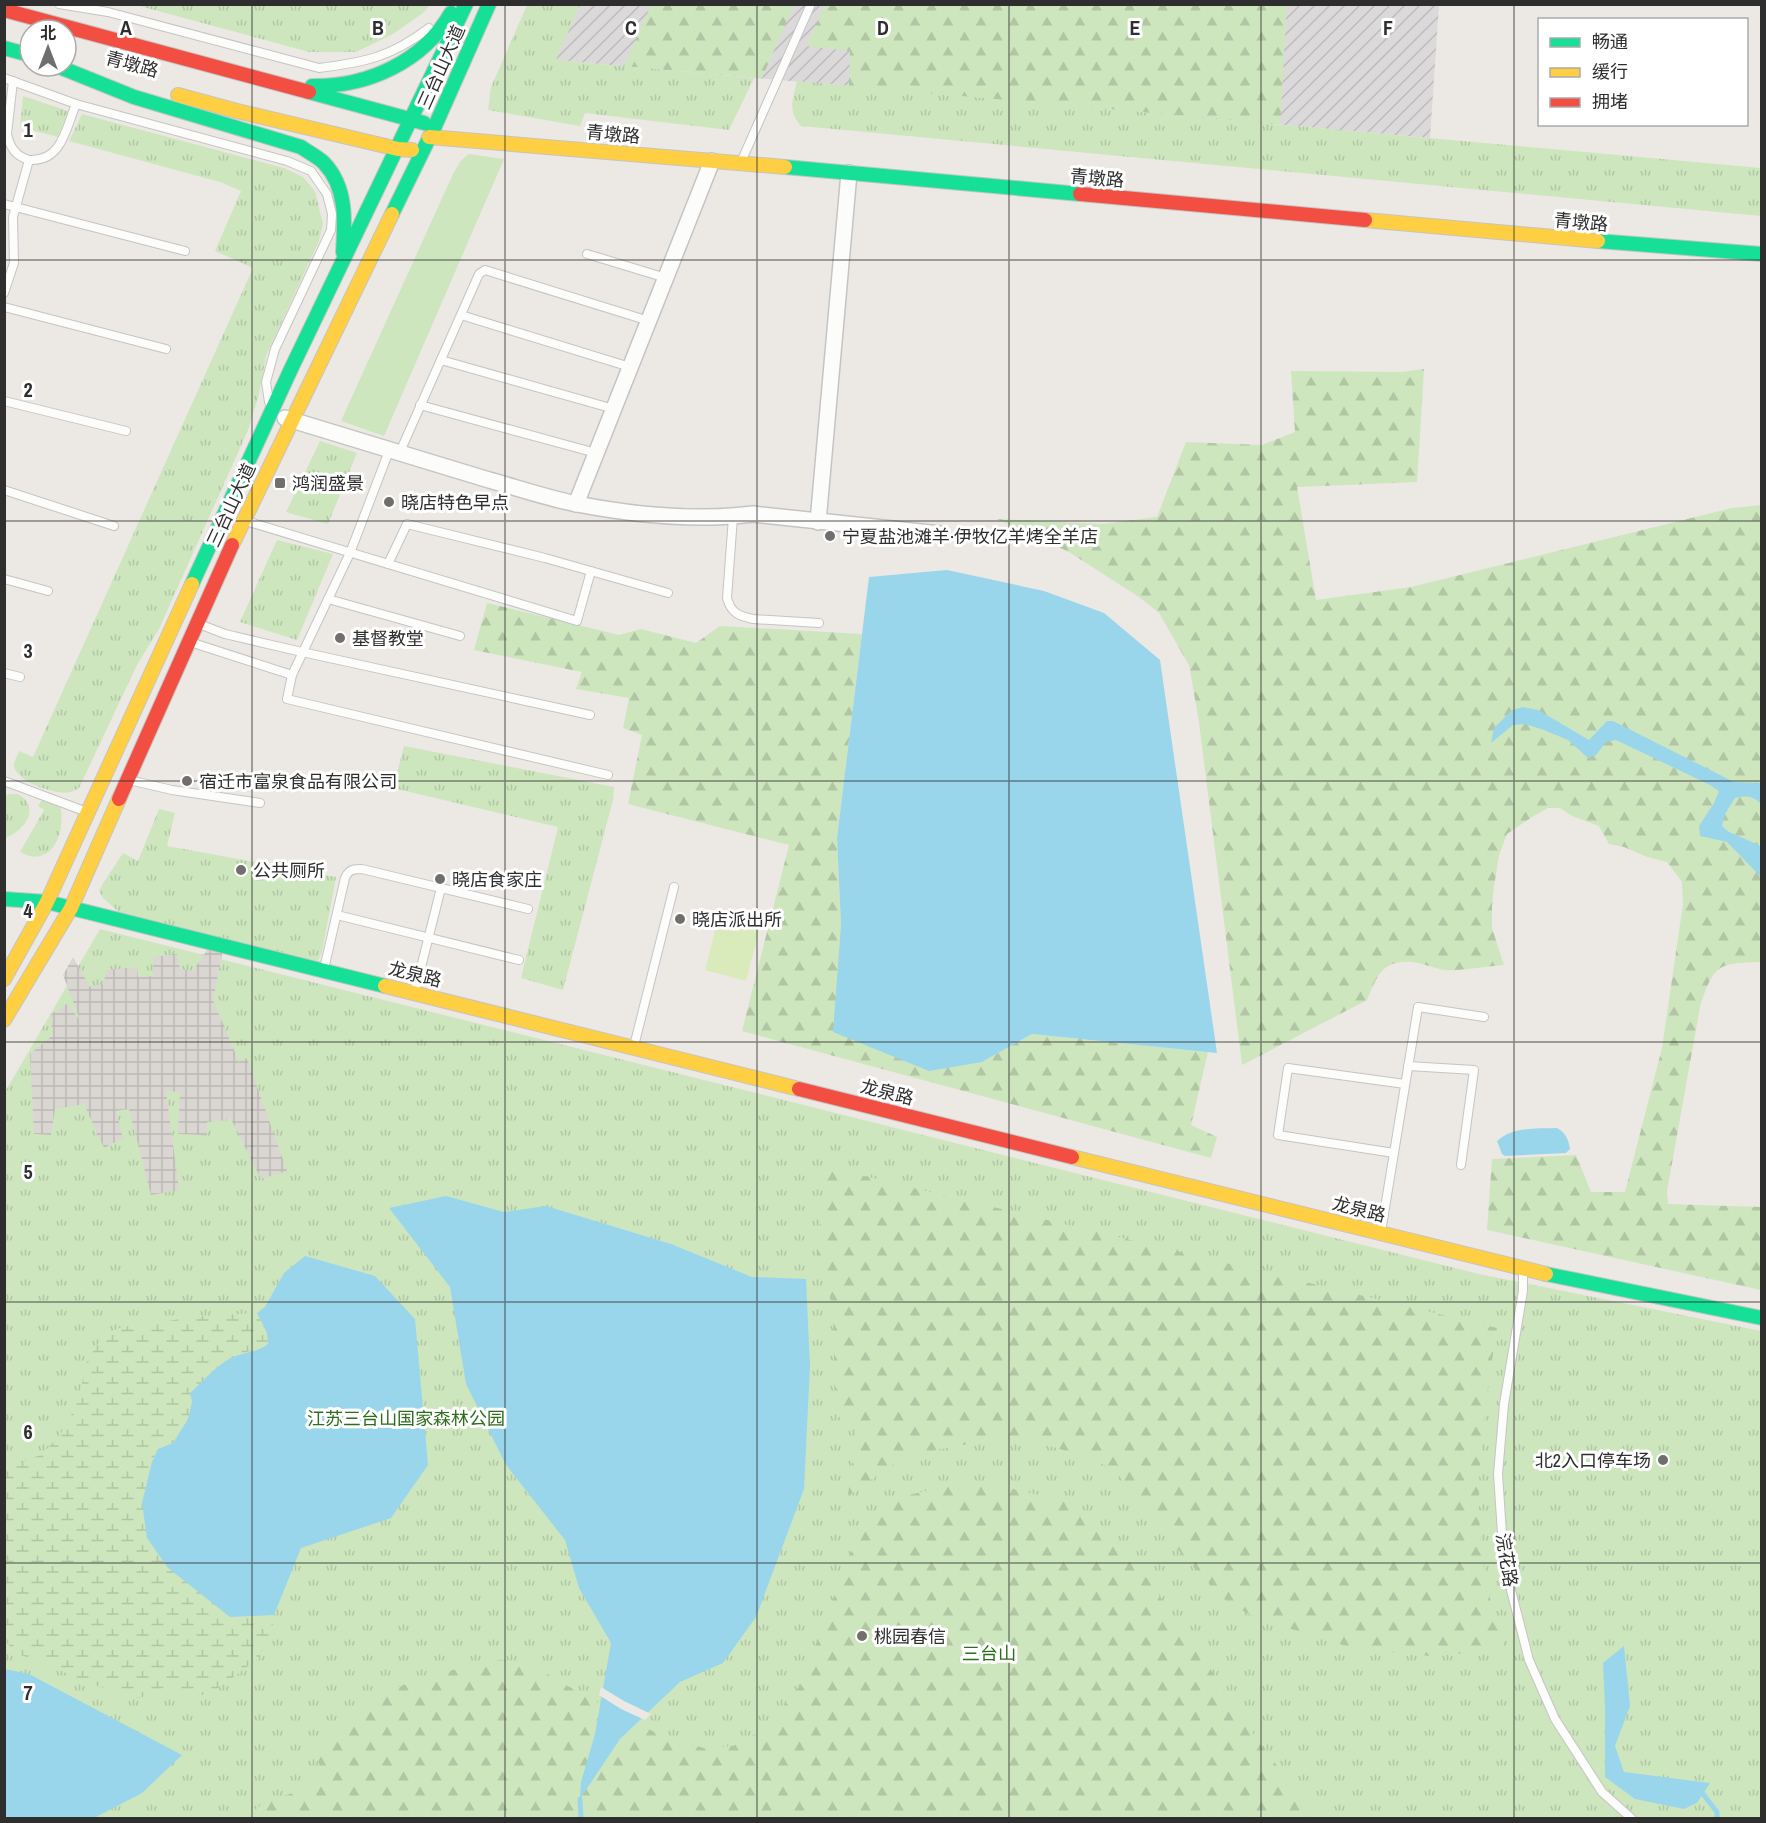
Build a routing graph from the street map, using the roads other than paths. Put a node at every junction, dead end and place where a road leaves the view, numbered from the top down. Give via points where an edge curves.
1 (59, 4) edge
2 (457, 4) edge
3 (466, 4) edge
4 (489, 4) edge
5 (811, 4) edge
6 (4, 10) edge
7 (436, 18) dead end
8 (78, 68) edge
9 (78, 74) edge
10 (9, 79) edge
11 (278, 84) junction
12 (76, 104) junction
13 (411, 120) junction
14 (429, 138) junction
15 (398, 149) junction
16 (29, 160) junction
17 (712, 160) junction
18 (740, 163) junction
19 (849, 173) junction
20 (4, 204) edge
21 (16, 207) junction
22 (185, 251) dead end
23 (586, 254) dead end
24 (1761, 254) edge
25 (343, 263) junction
26 (666, 278) junction
27 (4, 293) edge
28 (4, 307) edge
29 (461, 315) junction
30 (649, 321) junction
31 (166, 350) dead end
32 (441, 360) junction
33 (630, 367) junction
34 (4, 401) edge
35 (420, 405) junction
36 (614, 409) junction
37 (270, 414) junction
38 (291, 420) junction
39 (126, 431) dead end
40 (394, 452) junction
41 (596, 453) junction
42 (4, 490) edge
43 (576, 504) junction
44 (224, 514) junction
45 (733, 517) junction
46 (243, 520) junction
47 (818, 522) junction
48 (114, 526) dead end
49 (940, 534) dead end
50 (350, 553) junction
51 (388, 564) junction
52 (591, 571) junction
53 (4, 579) edge
54 (48, 591) dead end
55 (668, 593) dead end
56 (328, 599) junction
57 (177, 617) junction
58 (819, 623) dead end
59 (197, 624) junction
60 (169, 635) junction
61 (460, 636) dead end
62 (189, 642) junction
63 (302, 652) junction
64 (4, 672) edge
65 (292, 675) junction
66 (20, 677) dead end
67 (590, 715) dead end
68 (608, 774) dead end
69 (128, 780) junction
70 (4, 781) edge
71 (260, 803) dead end
72 (88, 812) junction
73 (674, 887) dead end
74 (441, 888) junction
75 (4, 899) edge
76 (47, 902) junction
77 (71, 908) junction
78 (528, 909) dead end
79 (337, 915) junction
80 (429, 937) junction
81 (519, 960) dead end
82 (324, 970) junction
83 (4, 979) edge
84 (415, 993) junction
85 (1484, 1017) dead end
86 (4, 1020) edge
87 (634, 1047) junction
88 (1408, 1066) junction
89 (1405, 1084) junction
90 (1394, 1153) junction
91 (1461, 1165) dead end
92 (1381, 1233) junction
93 (1523, 1269) junction
94 (1761, 1318) edge
95 (1631, 1818) edge

1 - 7 lane via 108,12 320,68 380,57 411,41
2 - 11 main road via 439,32 416,54 384,71 334,87
3 - 13 main road, 三台山大道
4 - 14 main road, 三台山大道
5 - 18 lane
6 - 11 main road, 青墩路
8 - 15 main road, 青墩路
9 - 25 main road via 134,97 301,147 324,163 339,186 345,216
10 - 12 lane
10 - 16 lane via 7,134 17,155
11 - 13 main road, 青墩路
12 - 16 lane via 59,147 46,159
12 - 37 lane via 287,161 311,171 327,194 331,230 275,349 266,382
13 - 14 main road, 青墩路
13 - 15 main road, 三台山大道
14 - 15 main road, 青墩路
14 - 17 main road, 青墩路
14 - 38 main road, 三台山大道
15 - 25 main road, 三台山大道
16 - 21 lane
17 - 18 main road, 青墩路
17 - 26 street
18 - 19 main road, 青墩路
19 - 24 main road, 青墩路
19 - 47 street
20 - 21 lane
21 - 22 lane
21 - 27 lane via 14,263
23 - 26 lane
25 - 37 main road, 三台山大道
26 - 30 street
28 - 31 lane
29 - 30 lane via 479,274 485,270
29 - 32 lane
29 - 33 lane
30 - 33 street
32 - 35 lane
32 - 36 lane
33 - 36 street
34 - 39 lane
35 - 40 lane
35 - 41 lane
36 - 41 street
37 - 38 street
37 - 44 main road, 三台山大道
38 - 40 street
38 - 46 main road, 三台山大道
40 - 43 street
40 - 50 lane
41 - 43 street
42 - 48 lane
43 - 45 street via 645,514
44 - 46 lane
44 - 57 main road, 三台山大道
45 - 47 street via 753,514
45 - 58 lane via 727,598 734,613 753,619
46 - 50 lane
46 - 59 main road, 三台山大道
47 - 49 street
50 - 51 lane
50 - 56 lane
51 - 52 lane via 407,524
51 - 52 lane via 577,621
52 - 55 lane
53 - 54 lane
56 - 61 lane
56 - 63 lane
57 - 59 lane
57 - 60 main road, 三台山大道
59 - 62 main road, 三台山大道
59 - 63 lane
60 - 62 lane
60 - 72 main road, 三台山大道
62 - 65 lane
62 - 69 main road, 三台山大道
63 - 65 lane
63 - 67 lane
64 - 66 lane
65 - 68 lane via 286,699
69 - 71 lane
69 - 77 main road, 三台山大道
70 - 72 lane
72 - 76 main road, 三台山大道
73 - 87 lane
74 - 78 lane
74 - 79 lane via 354,868 345,878
74 - 80 lane
75 - 76 main road, 龙泉路
76 - 77 main road, 龙泉路
76 - 83 main road, 三台山大道
77 - 82 main road, 龙泉路
77 - 86 main road, 三台山大道
79 - 80 lane
79 - 82 lane
80 - 81 lane
80 - 84 lane
82 - 84 main road, 龙泉路
84 - 87 main road, 龙泉路
85 - 88 lane via 1418,1007
87 - 92 main road, 龙泉路
88 - 89 lane
88 - 91 lane via 1474,1070
89 - 90 lane
89 - 90 lane via 1288,1068 1278,1135
90 - 92 lane
92 - 93 main road, 龙泉路
93 - 94 main road, 龙泉路
93 - 95 lane, 浣花路 via 1498,1474 1504,1563 1529,1660 1555,1719 1602,1792

